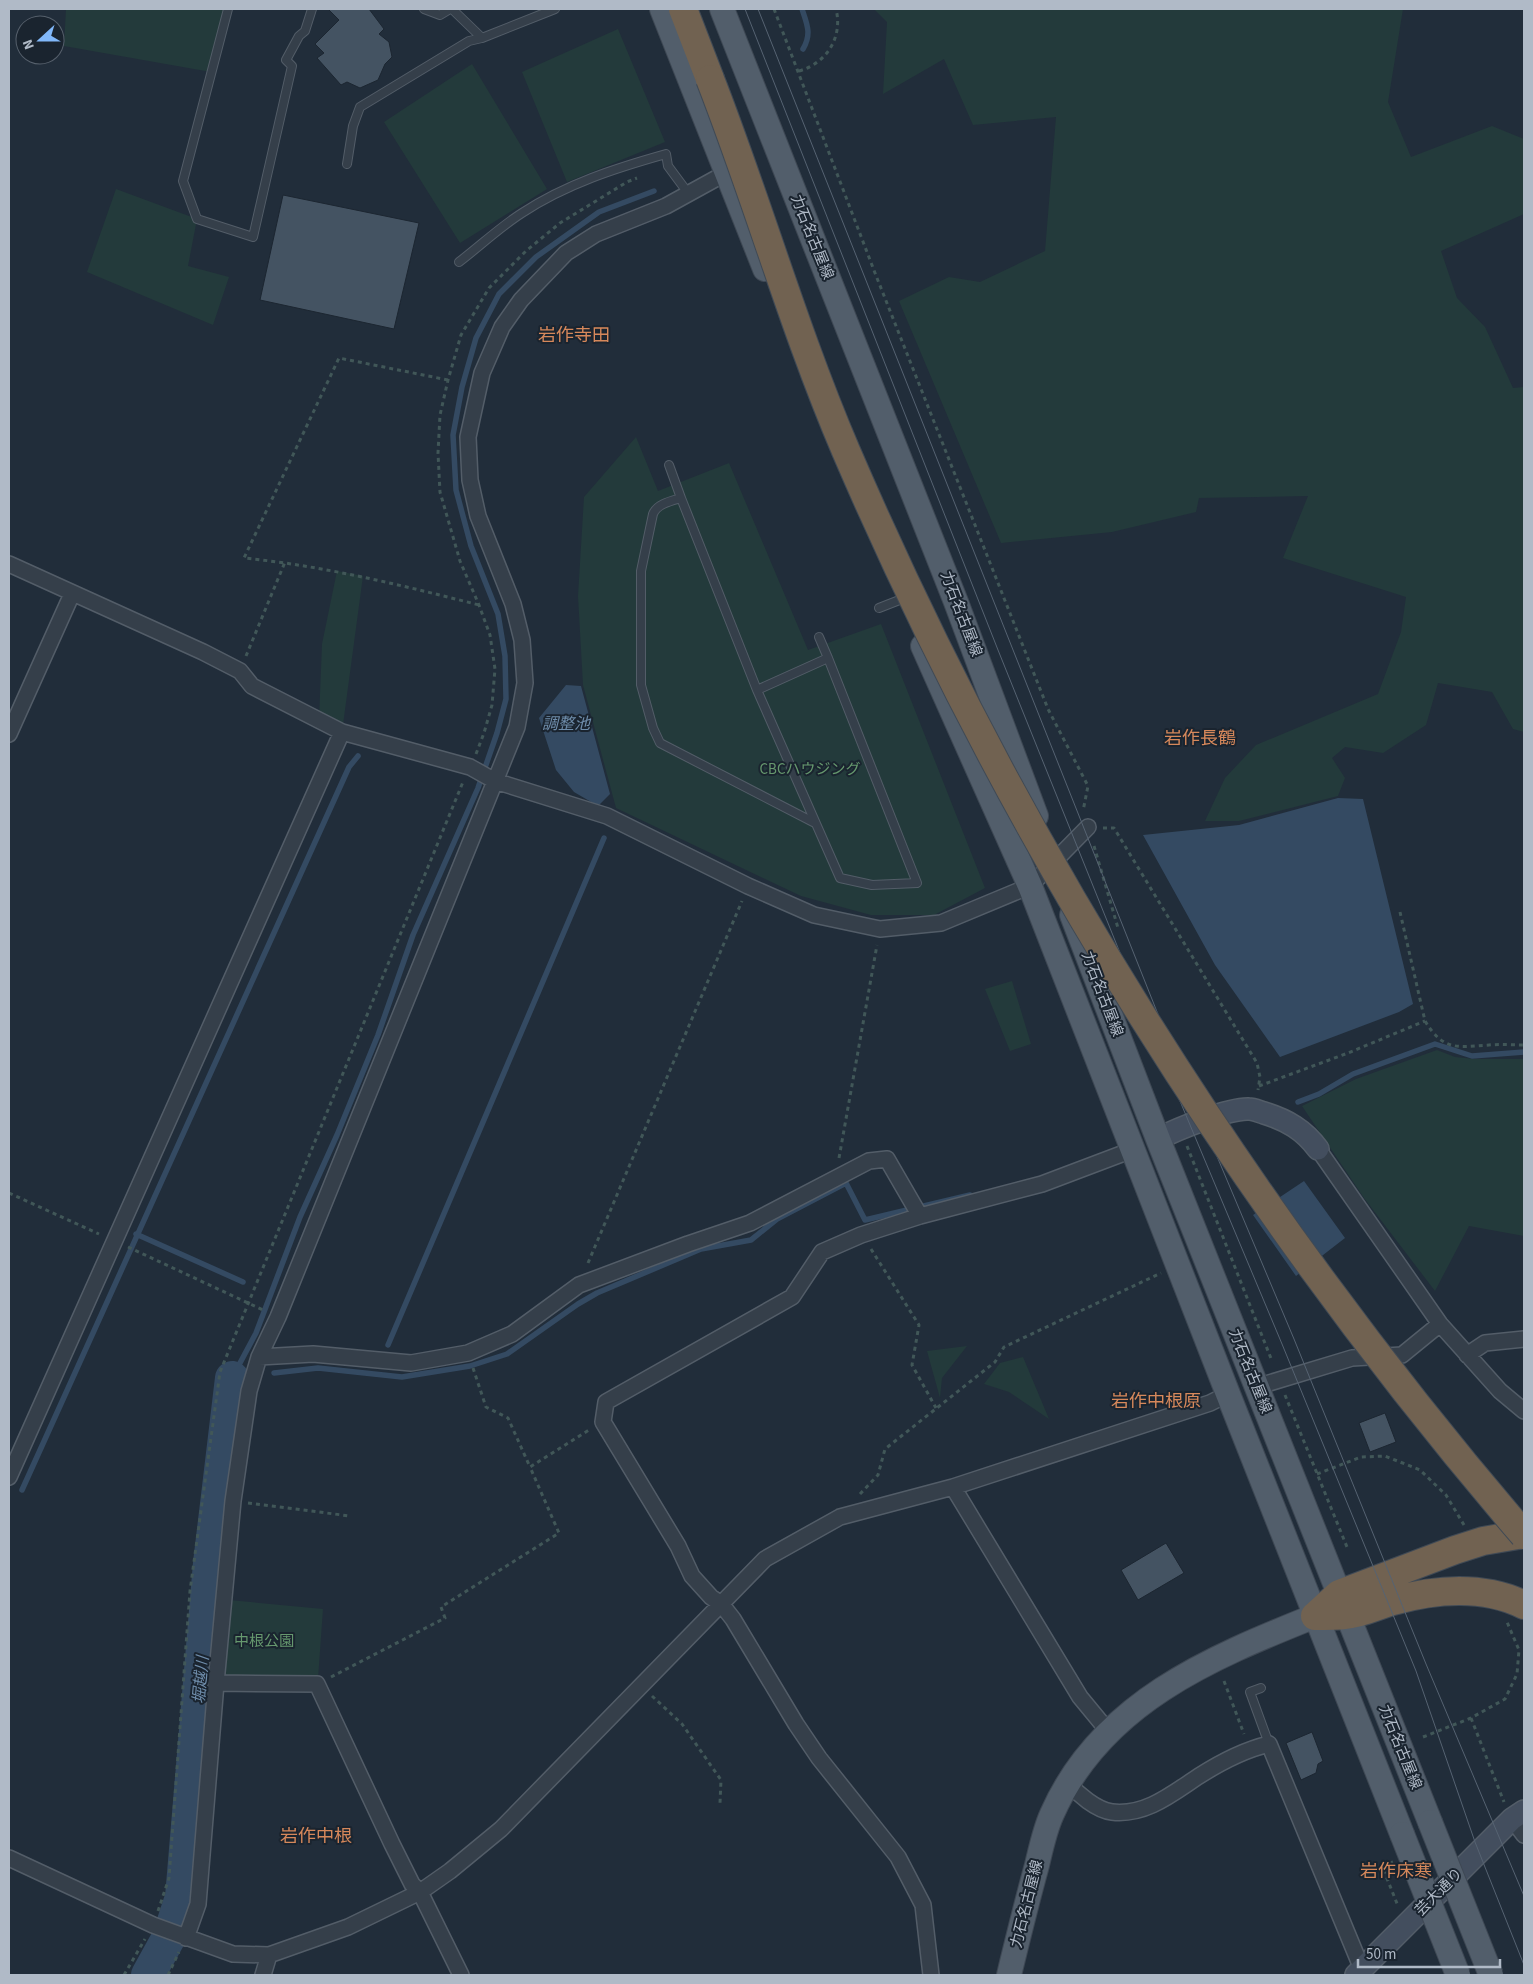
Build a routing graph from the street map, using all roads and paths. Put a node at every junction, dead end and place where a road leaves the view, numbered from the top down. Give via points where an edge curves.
1 (228, 9) edge
2 (312, 9) edge
3 (424, 9) edge
4 (451, 9) edge
5 (555, 9) edge
6 (662, 9) edge
7 (682, 9) edge
8 (700, 9) edge
9 (722, 9) edge
10 (774, 9) edge
11 (836, 9) edge
12 (482, 38) junction
13 (799, 71) junction
14 (718, 76) junction
15 (347, 164) dead end
16 (668, 166) junction
17 (726, 173) junction
18 (688, 193) junction
19 (459, 262) dead end
20 (448, 380) junction
21 (670, 465) dead end
22 (681, 498) junction
23 (285, 562) junction
24 (9, 564) edge
25 (72, 594) junction
26 (902, 599) junction
27 (479, 605) junction
28 (879, 608) dead end
29 (819, 637) dead end
30 (828, 658) junction
31 (240, 671) junction
32 (757, 690) junction
33 (342, 732) junction
34 (9, 734) edge
35 (470, 766) junction
36 (494, 781) junction
37 (815, 823) junction
38 (1088, 827) junction
39 (1053, 863) junction
40 (748, 886) junction
41 (1030, 886) junction
42 (1400, 912) dead end
43 (1118, 929) dead end
44 (880, 930) junction
45 (1425, 1021) junction
46 (1524, 1045) edge
47 (1259, 1086) junction
48 (1250, 1109) junction
49 (1180, 1128) junction
50 (1158, 1139) junction
51 (1318, 1149) joint
52 (1132, 1150) junction
53 (835, 1177) junction
54 (9, 1193) edge
55 (920, 1216) junction
56 (862, 1235) junction
57 (113, 1240) junction
58 (1178, 1265) junction
59 (579, 1285) junction
60 (248, 1304) junction
61 (1440, 1324) junction
62 (1524, 1339) edge
63 (468, 1352) junction
64 (1467, 1354) junction
65 (259, 1358) junction
66 (1279, 1379) junction
67 (1256, 1387) junction
68 (1228, 1394) junction
69 (936, 1408) junction
70 (1524, 1411) edge
71 (603, 1422) junction
72 (530, 1467) junction
73 (1318, 1474) junction
74 (9, 1477) edge
75 (953, 1487) junction
76 (233, 1501) junction
77 (1524, 1511) edge
78 (350, 1516) dead end
79 (840, 1517) junction
80 (1466, 1527) dead end
81 (1524, 1535) edge
82 (1347, 1547) dead end
83 (722, 1605) junction
84 (1343, 1605) junction
85 (1514, 1610) edge
86 (1315, 1616) junction
87 (1224, 1681) dead end
88 (216, 1683) junction
89 (317, 1684) junction
90 (641, 1686) junction
91 (1261, 1688) dead end
92 (1470, 1718) junction
93 (1108, 1731) junction
94 (1423, 1737) dead end
95 (1269, 1744) junction
96 (1250, 1748) junction
97 (1068, 1783) junction
98 (720, 1803) dead end
99 (1517, 1819) edge
100 (9, 1858) edge
101 (1394, 1861) dead end
102 (420, 1892) junction
103 (1398, 1908) dead end
104 (153, 1925) junction
105 (186, 1938) junction
106 (270, 1955) junction
107 (1359, 1972) edge
108 (124, 1975) edge
109 (168, 1975) edge
110 (263, 1975) edge
111 (461, 1975) edge
112 (931, 1975) edge
113 (1009, 1975) edge
114 (1458, 1975) edge
115 (1491, 1975) edge

1 - 2 lane via 183,181 197,219 253,237 292,66 286,60 305,30
3 - 4 lane via 440,15
4 - 12 lane
5 - 12 lane
6 - 17 main road, 力石名古屋線
7 - 14 highway
8 - 14 highway
9 - 39 main road, 力石名古屋線 via 956,602
10 - 13 path
11 - 13 path via 838,31 831,48 815,64
12 - 15 lane via 469,41 360,107 353,126
13 - 38 path via 875,273 1048,709 1088,786 1083,811
14 - 77 highway via 772,198 817,333 861,444 950,636 1059,841 1170,1029 1252,1153 1392,1350
14 - 81 highway, bridge via 801,338 845,448 919,612 1014,795 1080,913 1240,1165 1385,1365
16 - 18 lane
16 - 19 lane via 666,154 623,166 567,188 522,213
16 - 20 path via 627,182 560,223 526,251 489,288 461,335
17 - 18 street
17 - 26 main road, 力石名古屋線
18 - 36 street via 666,206 596,234 566,254 516,307 502,327 482,373 468,438 470,480 478,516 513,604 522,640 525,683 517,727
20 - 23 path via 339,358 244,558
20 - 27 path via 440,415 440,492 460,562
21 - 22 lane
22 - 32 lane
22 - 37 lane via 654,509 641,571 641,685 653,728 660,743
23 - 27 path via 363,576
23 - 31 path
24 - 25 street
25 - 31 street
25 - 34 street
26 - 28 lane
26 - 41 main road, 力石名古屋線
27 - 35 path via 490,635 494,669 492,705
29 - 30 lane
30 - 32 lane
30 - 37 lane via 917,883 872,885 840,878
31 - 33 street via 252,686
32 - 37 lane
33 - 35 street
33 - 57 street
35 - 36 street
35 - 60 path
36 - 40 street via 607,816
36 - 65 street
38 - 39 street
38 - 43 path
38 - 47 path via 1114,828 1257,1063
39 - 41 street
39 - 50 main road, 力石名古屋線
40 - 44 street via 814,915
40 - 59 path
41 - 44 street via 941,923
41 - 52 main road, 力石名古屋線
42 - 45 path
44 - 53 path
45 - 46 path via 1450,1045 1461,1048
45 - 47 path
47 - 48 path
48 - 49 street
48 - 51 street via 1281,1118 1300,1129
49 - 50 street
49 - 66 path
50 - 67 main road, 力石名古屋線
51 - 61 street
52 - 55 street via 1042,1184
52 - 58 main road, 力石名古屋線
53 - 55 street via 869,1161 886,1159
53 - 59 street via 750,1223
54 - 57 path
55 - 56 street
56 - 69 path via 919,1325 912,1365
56 - 71 street via 822,1252 792,1298 606,1402
57 - 60 path
57 - 74 street
58 - 68 main road, 力石名古屋線
58 - 69 path via 1004,1347 995,1362
59 - 63 street via 512,1334
60 - 104 path via 220,1372 190,1591 169,1878
61 - 64 street
61 - 66 street via 1402,1355 1352,1358
62 - 64 street via 1485,1342
63 - 65 street via 411,1363 314,1354
63 - 72 path via 486,1407 508,1418
64 - 70 street via 1500,1391
65 - 76 street via 249,1391
66 - 67 street
66 - 73 path
67 - 84 main road, 力石名古屋線
68 - 75 street via 1210,1403
68 - 86 main road, 力石名古屋線
69 - 79 path via 885,1449 878,1474
71 - 72 path
71 - 83 street via 678,1546 692,1576
72 - 89 path via 559,1533 441,1607 446,1618
73 - 80 path via 1361,1456 1385,1456 1420,1470 1446,1495
73 - 82 path
75 - 79 street
75 - 93 street via 1080,1697
76 - 78 path
76 - 88 street
79 - 83 street via 765,1559
81 - 84 highway via 1483,1541 1455,1550
83 - 90 street
83 - 112 street via 814,1751 898,1857 922,1905
84 - 85 highway via 1393,1601 1444,1591 1470,1591 1495,1595
84 - 86 highway
84 - 115 main road, 力石名古屋線, bridge
85 - 92 path via 1519,1650 1517,1674 1505,1699
86 - 93 main road, 力石名古屋線 via 1195,1668 1138,1705
86 - 114 main road, 力石名古屋線, bridge
87 - 96 path
88 - 89 street
88 - 105 street via 198,1904
89 - 102 street via 392,1844 412,1884
90 - 98 path via 682,1724 721,1780
90 - 102 street via 501,1829
91 - 95 lane via 1250,1692
92 - 94 path
92 - 99 path
93 - 97 main road, 力石名古屋線
95 - 96 street
95 - 107 street
96 - 97 street via 1174,1795 1141,1810 1111,1812 1083,1799
97 - 113 main road, 力石名古屋線 via 1051,1815
99 - 107 street, 芸大通り
100 - 104 street
101 - 103 path via 1382,1866
102 - 106 street via 348,1926
102 - 111 street
104 - 105 street
104 - 108 path
105 - 106 street via 234,1954
105 - 109 path
106 - 110 street

